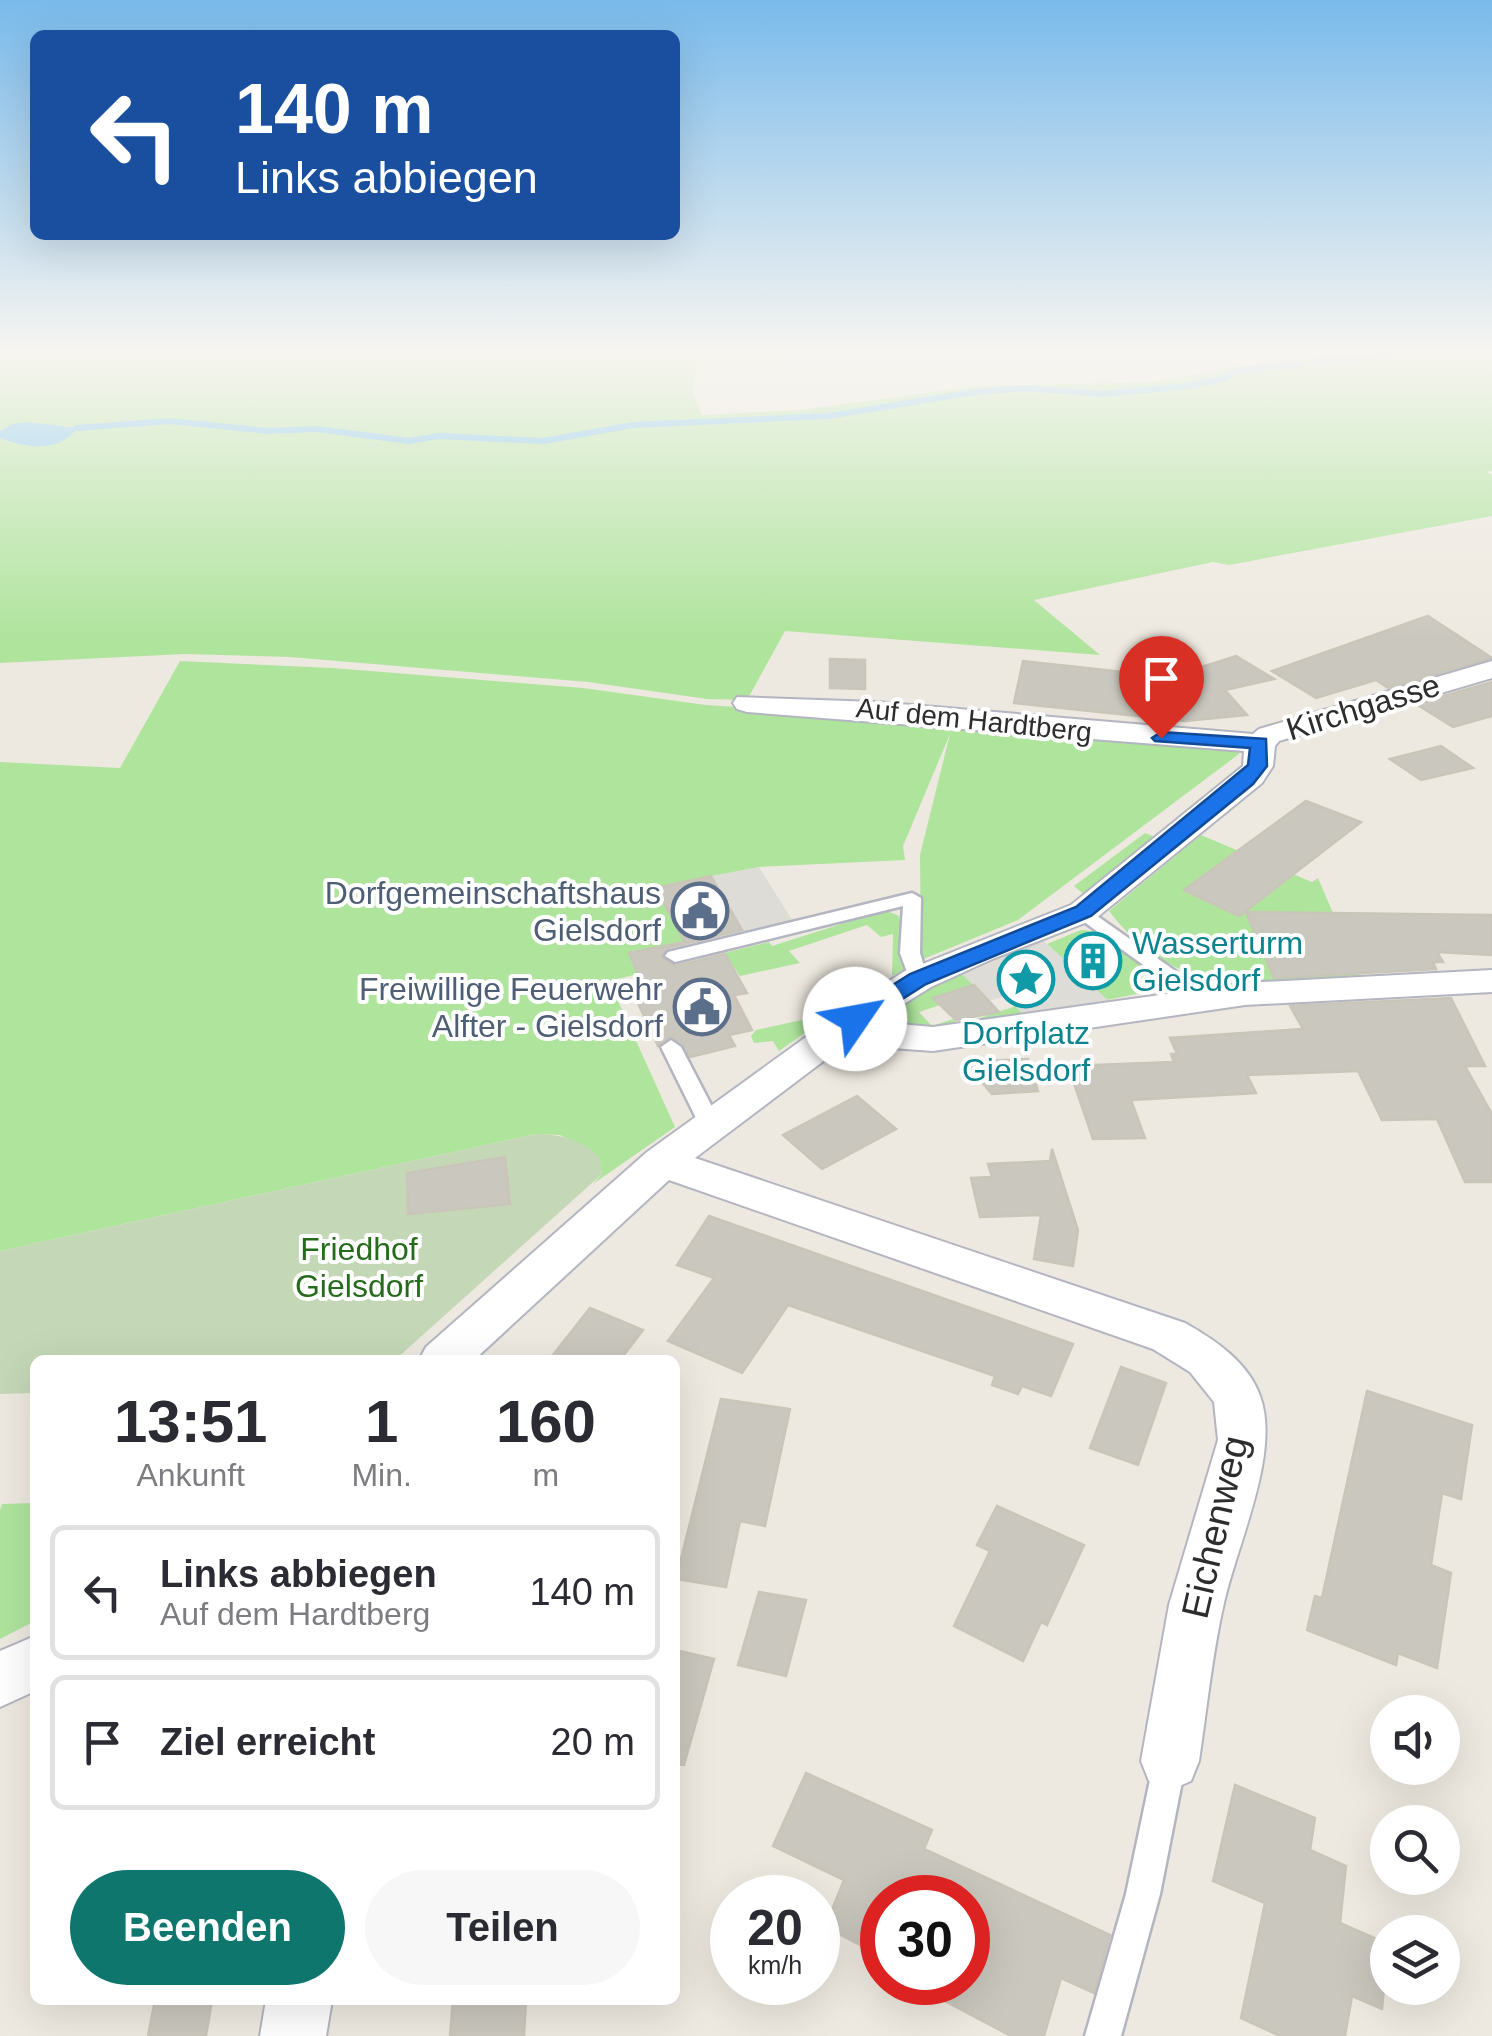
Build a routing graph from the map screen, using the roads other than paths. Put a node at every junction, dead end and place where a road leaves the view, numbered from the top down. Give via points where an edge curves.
1 (1492, 669) edge
2 (747, 703) dead end
3 (1260, 743) junction
4 (1084, 912) junction
5 (675, 956) dead end
6 (918, 979) junction
7 (1492, 982) edge
8 (1201, 998) junction
9 (855, 1019) junction
10 (672, 1048) dead end
11 (711, 1126) junction
12 (662, 1162) junction
13 (450, 1355) edge
14 (30, 1665) edge
15 (0, 1680) edge
16 (1170, 1761) joint
17 (298, 2005) edge
18 (293, 2036) edge
19 (1103, 2036) edge

1 - 3 street, Kirchgasse via 1348,709
2 - 3 street, Auf dem Hardtberg
3 - 4 street, Kirchgasse via 1251,776
4 - 6 street, Kirchgasse
4 - 8 lane
5 - 6 lane via 912,898 910,953
6 - 9 street, Kirchgasse
7 - 8 street
8 - 9 street via 933,1039 892,1036
9 - 11 street, Kirchgasse
10 - 11 lane
11 - 12 street, Kirchgasse
12 - 13 street, Kirchgasse
12 - 16 street, Eichenweg via 1169,1336 1207,1359 1238,1397 1243,1440 1196,1605
14 - 15 street
16 - 19 lane, Eichenweg via 1143,1894
17 - 18 street

